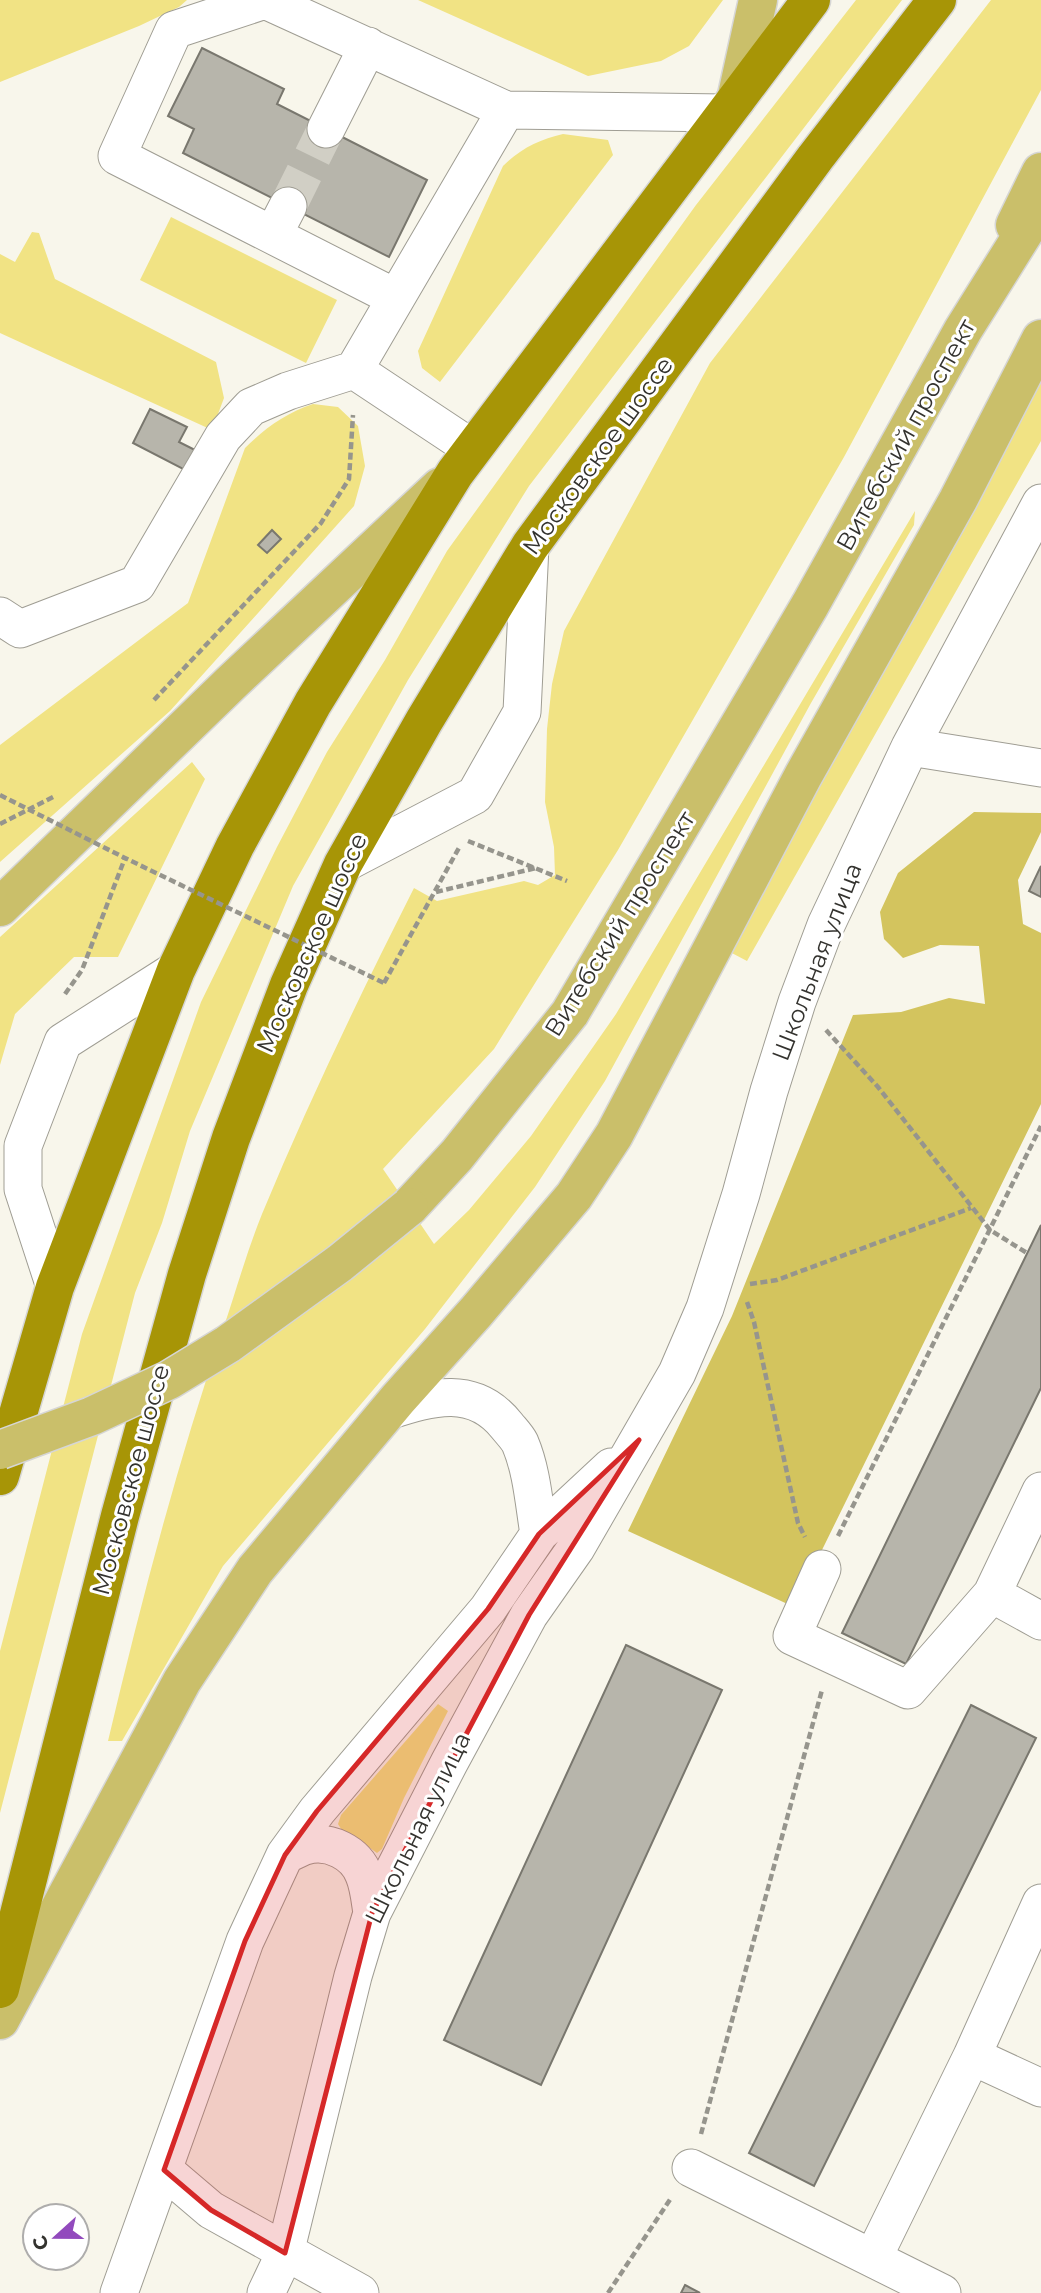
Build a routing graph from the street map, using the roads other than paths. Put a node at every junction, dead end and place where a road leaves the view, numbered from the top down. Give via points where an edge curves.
1 (265, 0) edge
2 (758, 0) edge
3 (811, 0) edge
4 (937, 0) edge
5 (368, 46) junction
6 (731, 107) junction
7 (506, 110) junction
8 (327, 129) tunnel mouth
9 (1041, 172) edge
10 (1041, 205) edge
11 (396, 298) junction
12 (963, 330) junction
13 (1041, 339) edge
14 (354, 370) junction
15 (464, 461) junction
16 (1041, 503) edge
17 (530, 546) junction
18 (0, 616) edge
19 (910, 747) junction
20 (1037, 760) edge
21 (343, 864) junction
22 (0, 907) edge
23 (176, 970) junction
24 (55, 1287) junction
25 (388, 1411) junction
26 (639, 1440) junction
27 (0, 1450) edge
28 (0, 1476) edge
29 (1041, 1491) edge
30 (539, 1534) junction
31 (822, 1569) road end
32 (992, 1594) junction
33 (1041, 1621) edge
34 (285, 1855) junction
35 (1041, 1903) edge
36 (372, 1913) junction
37 (0, 1989) edge
38 (0, 2020) edge
39 (972, 2056) junction
40 (1041, 2088) edge
41 (691, 2168) road end
42 (164, 2170) junction
43 (285, 2253) junction
44 (873, 2258) junction
45 (119, 2293) edge
46 (266, 2293) edge
47 (360, 2293) edge
48 (942, 2293) edge

1 - 5 street
1 - 11 street via 174,30 117,156 281,221
2 - 6 main road
3 - 6 highway
4 - 17 highway, Московское шоссе
5 - 7 street
5 - 8 street
6 - 7 street
6 - 15 highway
7 - 11 street
9 - 12 main road
10 - 12 main road, Витебский проспект
11 - 14 street
12 - 27 main road, Витебский проспект, bridge via 810,605 570,1013 457,1155 409,1207 228,1344 169,1380 92,1416
13 - 25 main road via 614,1135 574,1196
14 - 15 street
14 - 18 street via 251,407 223,437 137,584 20,629
15 - 22 main road
15 - 23 highway via 313,703 235,846
16 - 19 street, Школьная улица
17 - 21 highway, Московское шоссе
17 - 21 street via 522,712 475,795
19 - 20 street
19 - 26 street, Школьная улица via 822,935 769,1091 705,1308 677,1373
21 - 37 highway, Московское шоссе via 289,985 231,1138 187,1274 120,1516
23 - 24 highway
23 - 24 street via 63,1042 30,1126 23,1146 23,1189
24 - 28 highway
25 - 30 street via 427,1398 453,1396 479,1403 500,1417 519,1441
25 - 38 main road via 255,1570 182,1681
26 - 30 street, Школьная улица
26 - 36 street, Школьная улица via 576,1548 529,1615
29 - 32 street
30 - 34 street, Школьная улица via 488,1609
31 - 32 street via 792,1636 908,1690
32 - 33 street
34 - 36 street via 306,1845 341,1849 364,1874
34 - 42 street, Школьная улица via 245,1941
35 - 39 street
36 - 43 street, Школьная улица
39 - 40 street
39 - 44 street
41 - 44 street
42 - 43 street via 211,2210
42 - 45 street, Школьная улица
43 - 46 street, Школьная улица
43 - 47 street
44 - 48 street

